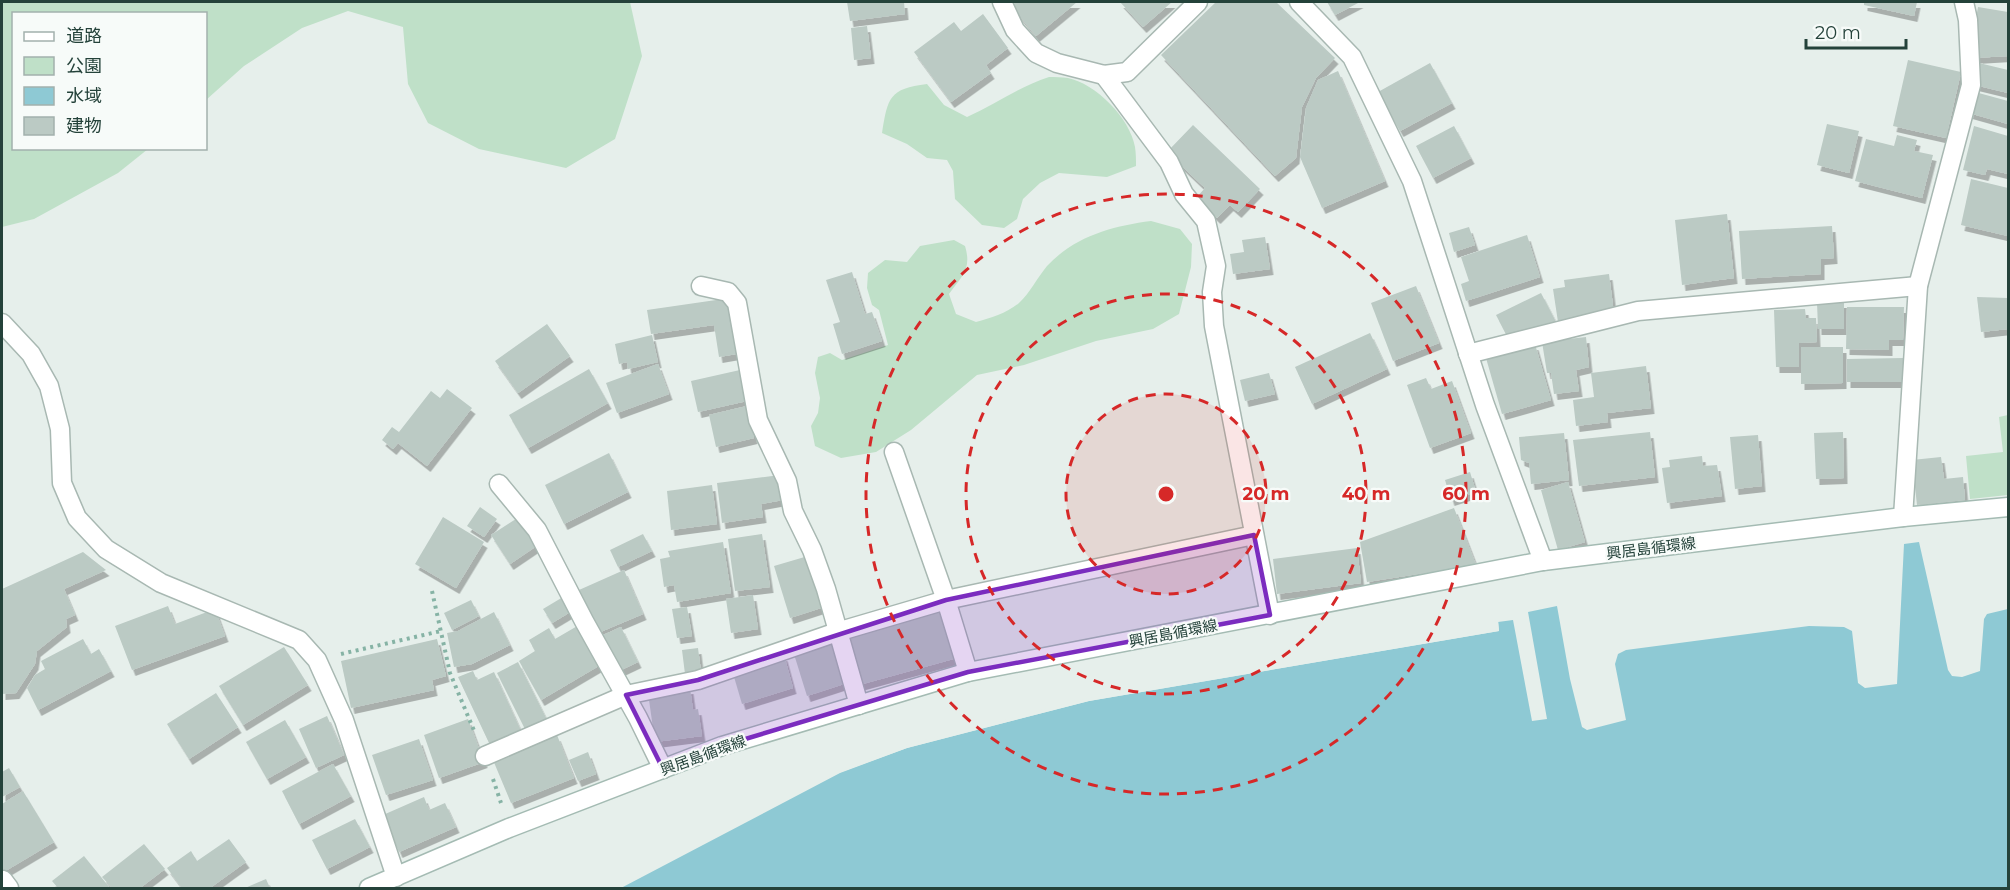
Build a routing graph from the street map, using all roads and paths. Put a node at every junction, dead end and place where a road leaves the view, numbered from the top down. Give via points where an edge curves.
1 (1002, 2) edge
2 (1198, 2) edge
3 (1299, 2) edge
4 (1964, 2) edge
5 (1104, 75) junction
6 (701, 286) dead end
7 (1918, 286) junction
8 (2, 323) edge
9 (1468, 354) junction
10 (894, 452) dead end
11 (499, 484) dead end
12 (2008, 507) edge
13 (1903, 518) junction
14 (1254, 536) junction
15 (1543, 561) junction
16 (432, 591) dead end
17 (946, 600) junction
18 (1270, 615) junction
19 (441, 631) junction
20 (837, 632) junction
21 (317, 660) junction
22 (968, 672) junction
23 (626, 695) junction
24 (859, 705) junction
25 (485, 756) junction
26 (663, 769) junction
27 (509, 828) junction
28 (396, 876) junction
29 (369, 888) edge

1 - 5 street via 1015,30 1035,52 1057,63
2 - 5 street via 1127,72
3 - 9 street via 1352,57 1412,182
4 - 7 street via 1971,85
5 - 14 street via 1169,162 1184,194 1206,221 1216,267 1212,292 1214,326
6 - 20 street via 728,292 737,303 758,420 787,481 793,511 812,550
7 - 9 street via 1638,311
7 - 13 street
8 - 21 street via 31,354 49,386 60,429 62,483 77,518 106,549 161,583 300,640
9 - 15 street
10 - 17 street
11 - 23 street via 537,530
12 - 13 street, 興居島循環線
13 - 15 street, 興居島循環線
14 - 17 street
14 - 18 street
15 - 18 street, 興居島循環線
16 - 19 path
17 - 20 street
17 - 22 street
18 - 22 street, 興居島循環線
19 - 21 path
19 - 25 path via 450,673
20 - 23 street via 698,680
20 - 24 street
21 - 28 street via 344,720
22 - 24 street, 興居島循環線
23 - 25 street
23 - 26 street
24 - 26 street, 興居島循環線 via 722,746
25 - 27 path
26 - 27 street, 興居島循環線
27 - 28 street, 興居島循環線
28 - 29 street, 興居島循環線

